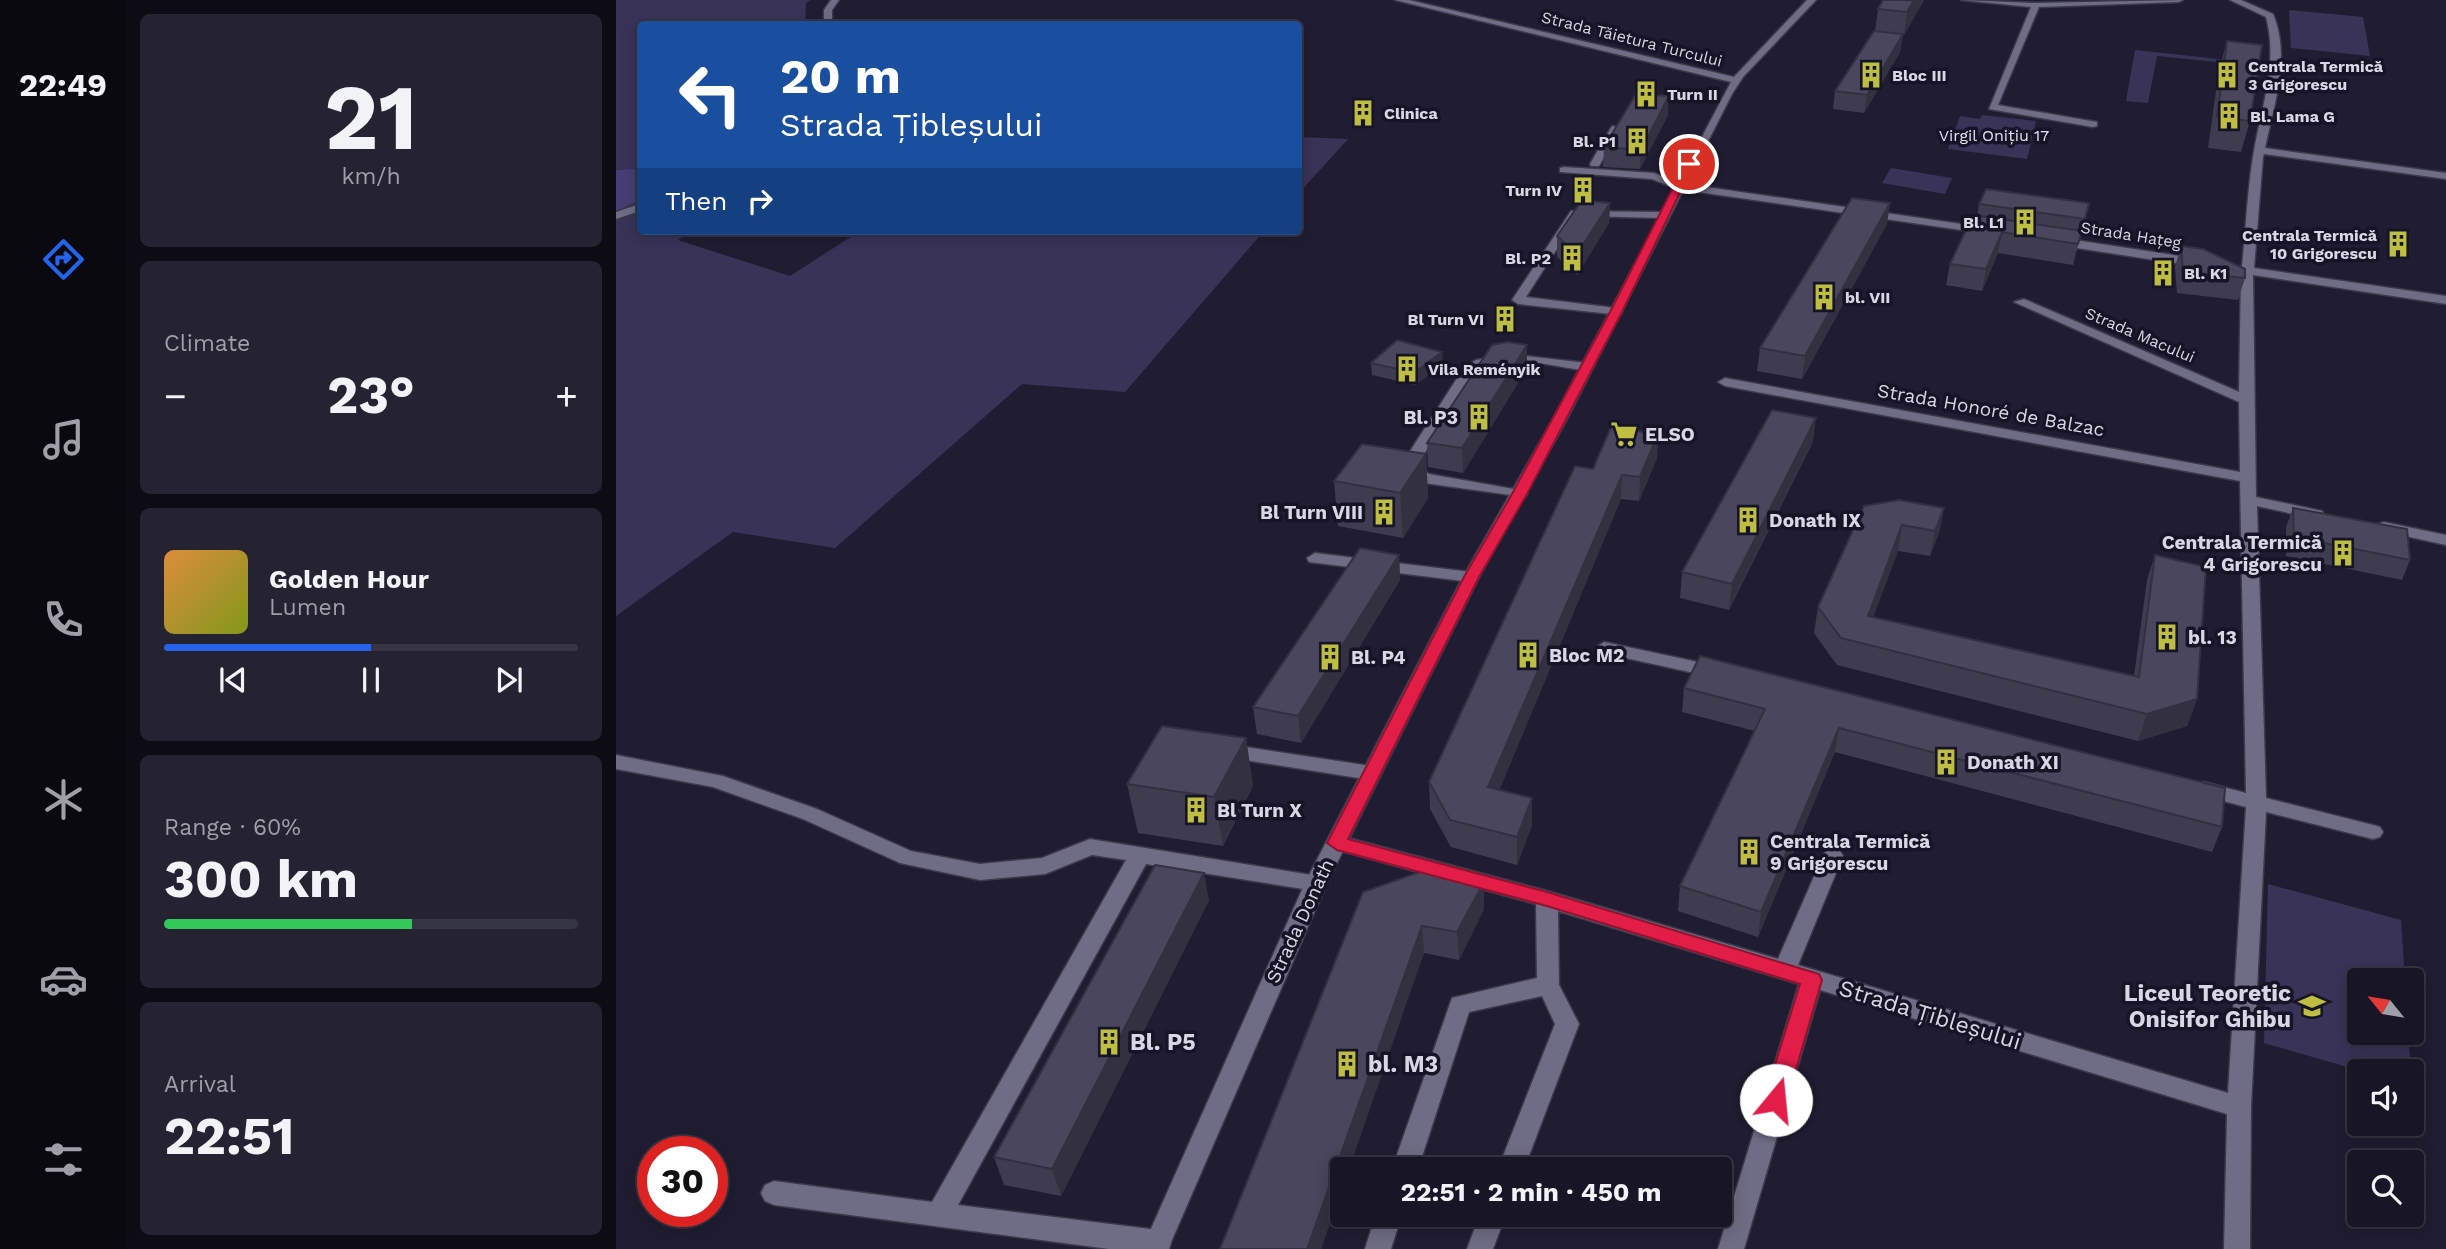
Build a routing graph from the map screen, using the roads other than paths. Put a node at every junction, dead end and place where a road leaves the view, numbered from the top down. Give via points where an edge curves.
1 (835, 0) edge
2 (1399, 0) edge
3 (1812, 0) edge
4 (1965, 0) edge
5 (2179, 0) edge
6 (2234, 0) edge
7 (2036, 5) junction
8 (828, 21) edge
9 (1735, 80) junction
10 (1624, 114) edge
11 (2093, 124) dead end
12 (2259, 150) junction
13 (1595, 164) dead end
14 (1564, 170) dead end
15 (2446, 176) edge
16 (1677, 187) junction
17 (637, 208) edge
18 (1663, 215) junction
19 (616, 216) edge
20 (2005, 233) edge
21 (2045, 239) edge
22 (2248, 270) junction
23 (2446, 300) edge
24 (2020, 302) dead end
25 (1616, 312) junction
26 (1587, 367) junction
27 (1725, 382) dead end
28 (2246, 400) junction
29 (2249, 478) junction
30 (1520, 494) junction
31 (2249, 500) junction
32 (2328, 516) edge
33 (2367, 524) edge
34 (2446, 540) edge
35 (1315, 558) dead end
36 (1471, 577) junction
37 (1604, 648) dead end
38 (1739, 676) edge
39 (1207, 748) edge
40 (616, 762) edge
41 (1371, 773) junction
42 (2189, 786) edge
43 (2256, 802) junction
44 (2373, 832) dead end
45 (1337, 843) junction
46 (1140, 855) junction
47 (1833, 856) dead end
48 (1317, 883) junction
49 (1547, 899) junction
50 (1784, 971) junction
51 (1812, 980) junction
52 (1548, 985) junction
53 (2239, 1107) junction
54 (1409, 1157) edge
55 (1516, 1157) edge
56 (774, 1193) dead end
57 (940, 1213) junction
58 (1385, 1227) edge
59 (1488, 1227) edge
60 (1156, 1246) edge
61 (1378, 1249) edge
62 (1480, 1249) edge
63 (1731, 1249) edge
64 (2237, 1249) edge

1 - 8 street
2 - 9 street, Strada Tăietura Turcului
3 - 9 street, Strada Donath
4 - 7 street
5 - 7 street
6 - 12 street via 2273,21 2276,72
7 - 11 street via 1992,107
9 - 16 street, Strada Donath
10 - 13 street
12 - 15 street
12 - 22 street
14 - 16 street via 1654,176
16 - 18 street, Strada Donath
16 - 20 street
17 - 19 street
18 - 25 street, Strada Donath
18 - 25 street via 1576,213 1518,300
21 - 22 street, Strada Hațeg
22 - 23 street, Strada Hațeg
22 - 28 street
24 - 28 street, Strada Macului
25 - 26 street, Strada Donath
26 - 30 street, Strada Donath
26 - 30 street via 1483,359 1470,369 1413,459 1412,470 1424,478
27 - 29 street, Strada Honoré de Balzac
28 - 29 street
29 - 31 street
30 - 36 street, Strada Donath
31 - 32 street
31 - 43 street
33 - 34 street
35 - 36 street
36 - 41 street, Strada Donath
37 - 38 street
39 - 41 street
40 - 46 street via 716,781 810,814 907,858 980,872 1045,866 1090,847
41 - 45 street, Strada Donath
42 - 43 street
43 - 44 street
43 - 53 street
45 - 48 street, Strada Donath
45 - 49 street, Strada Țibleșului
46 - 48 street
46 - 57 street
47 - 50 street
48 - 60 street, Strada Donath
49 - 50 street, Strada Țibleșului
49 - 52 street
50 - 51 street, Strada Țibleșului
51 - 53 street, Strada Țibleșului
51 - 63 street
52 - 54 street via 1460,1005
52 - 55 street via 1567,1024
53 - 64 street
56 - 57 street
57 - 60 street
58 - 61 street
59 - 62 street

